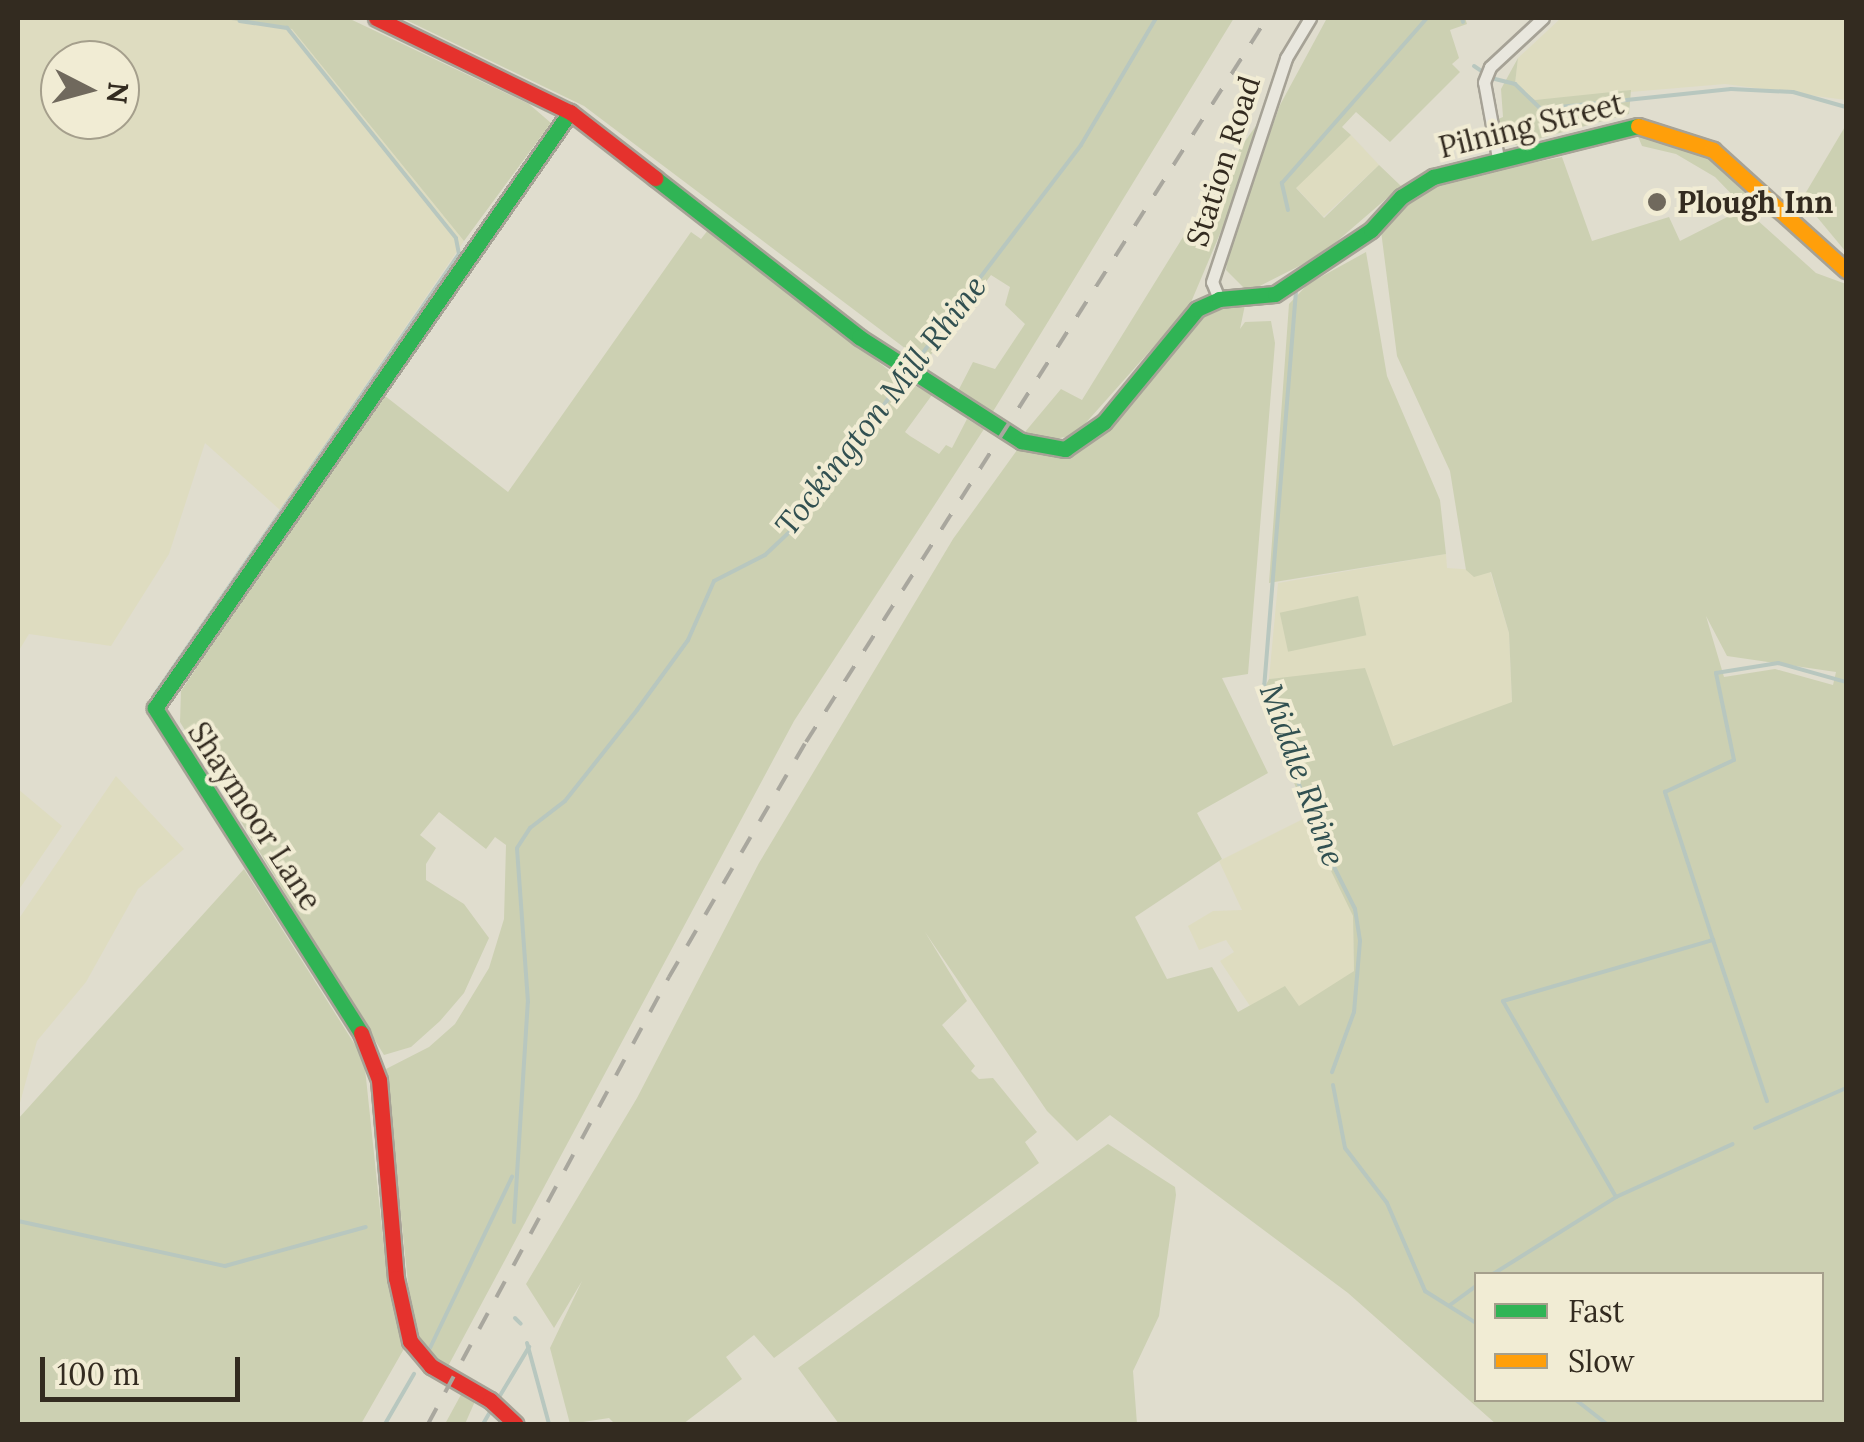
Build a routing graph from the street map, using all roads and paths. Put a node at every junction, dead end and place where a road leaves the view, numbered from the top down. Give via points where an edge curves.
1 (376, 18) edge
2 (1310, 18) edge
3 (1542, 18) edge
4 (570, 112) junction
5 (1498, 158) junction
6 (1846, 270) edge
7 (1219, 299) junction
8 (516, 1424) edge

1 - 4 street
2 - 7 street, Station Road via 1286,58 1212,282
3 - 5 street via 1490,67 1484,82
4 - 7 street via 909,371 1021,441 1065,449 1104,422 1188,319
4 - 8 street, Shaymoor Lane via 155,708 364,1037 378,1080 396,1278 410,1341 432,1366
5 - 6 street, Pilning Street via 1620,126 1687,135
5 - 7 street, Pilning Street via 1434,177 1401,197 1371,230 1266,299

